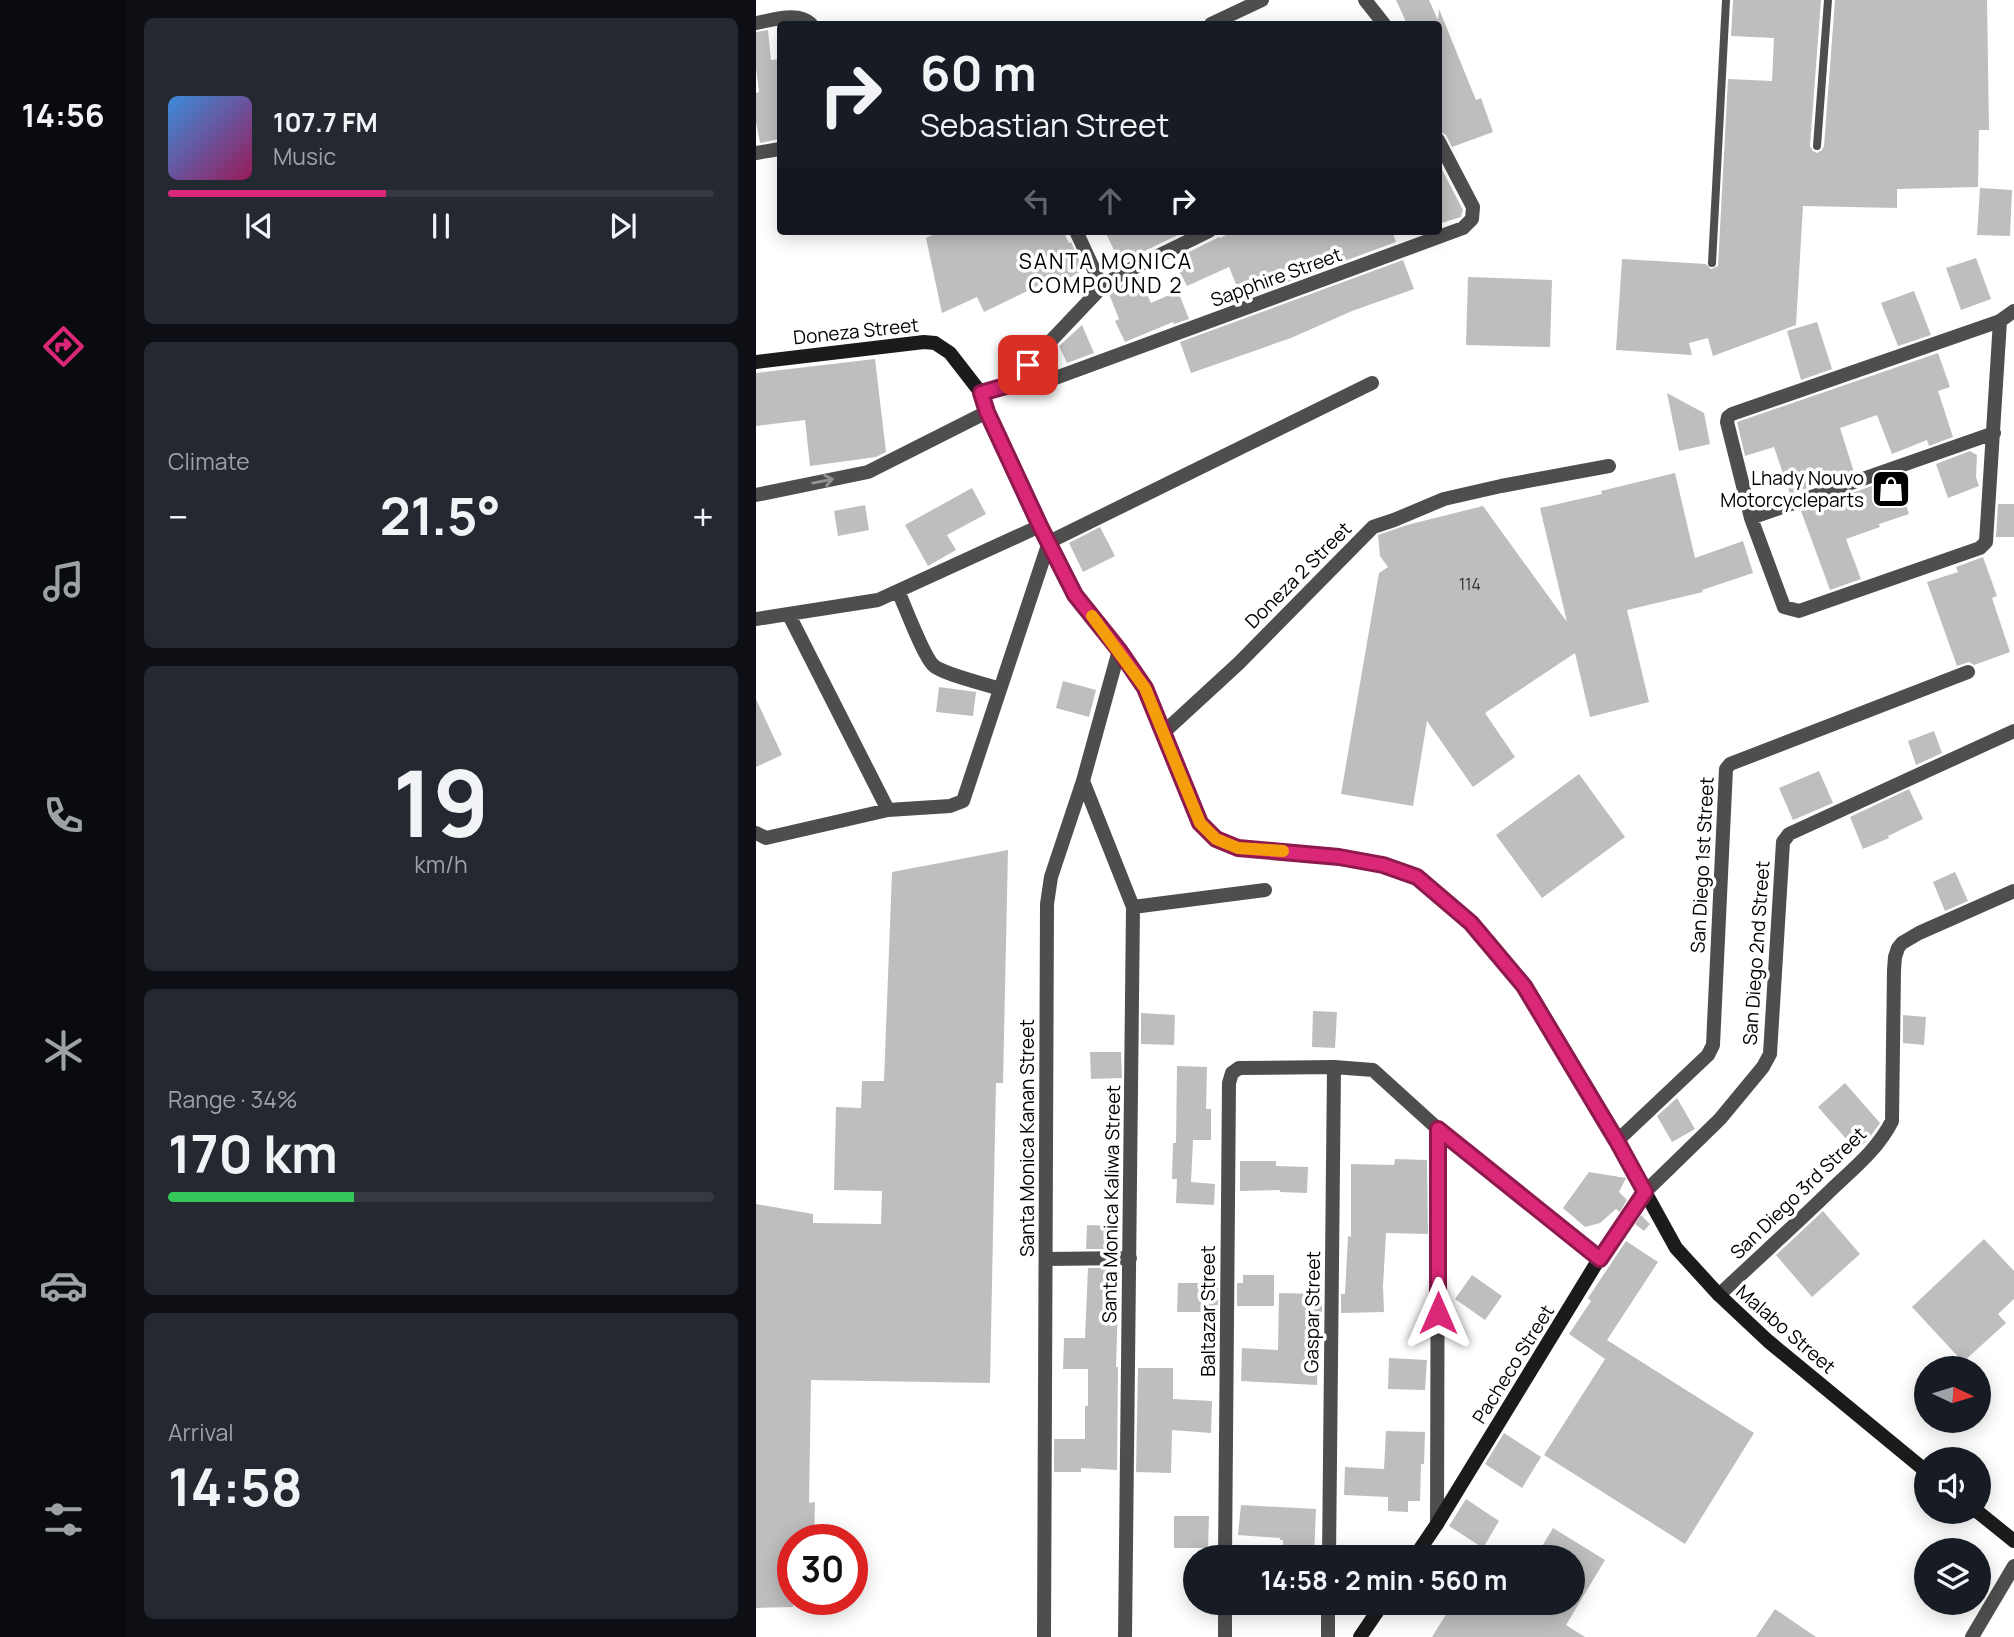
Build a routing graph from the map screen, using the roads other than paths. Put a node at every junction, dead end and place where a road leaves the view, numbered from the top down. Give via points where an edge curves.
1 (1262, 0) edge
2 (1365, 0) edge
3 (1726, 0) edge
4 (1828, 0) edge
5 (808, 21) edge
6 (1217, 21) edge
7 (1382, 21) edge
8 (756, 23) edge
9 (1817, 146) dead end
10 (1442, 148) edge
11 (777, 149) edge
12 (756, 152) edge
13 (1078, 235) edge
14 (1201, 235) edge
15 (1712, 263) dead end
16 (1102, 286) junction
17 (2014, 311) edge
18 (2000, 321) junction
19 (756, 362) edge
20 (1372, 383) dead end
21 (1009, 385) junction
22 (981, 393) junction
23 (987, 412) junction
24 (1994, 433) junction
25 (1609, 466) dead end
26 (756, 495) edge
27 (1752, 518) junction
28 (1040, 526) junction
29 (1049, 542) junction
30 (898, 591) junction
31 (789, 615) junction
32 (756, 619) edge
33 (1119, 650) junction
34 (1968, 672) dead end
35 (1000, 689) junction
36 (2014, 730) edge
37 (1164, 732) junction
38 (1083, 781) junction
39 (888, 810) junction
40 (761, 835) edge
41 (1265, 890) dead end
42 (2014, 891) edge
43 (1133, 907) junction
44 (1334, 1067) junction
45 (1438, 1129) junction
46 (1617, 1141) junction
47 (1645, 1192) junction
48 (1130, 1258) junction
49 (1046, 1259) junction
50 (1600, 1259) junction
51 (1718, 1296) junction
52 (1914, 1461) edge
53 (1991, 1522) edge
54 (1437, 1524) junction
55 (2014, 1541) edge
56 (1225, 1545) edge
57 (1329, 1545) edge
58 (1423, 1545) edge
59 (2014, 1566) edge
60 (1225, 1615) edge
61 (1328, 1615) edge
62 (1375, 1615) edge
63 (1044, 1637) edge
64 (1125, 1637) edge
65 (1225, 1637) edge
66 (1328, 1637) edge
67 (1360, 1637) edge
68 (1972, 1637) edge

1 - 6 street
2 - 7 street
3 - 15 lane
4 - 9 lane
5 - 8 street via 796,17
10 - 21 street, Sapphire Street via 1473,207 1472,219 1463,228 1040,384
11 - 12 street
13 - 16 street
14 - 16 street
16 - 21 street
17 - 18 street
18 - 24 street
18 - 27 street via 1728,417
19 - 22 street, Doneza Street via 924,342 950,353
20 - 29 street
21 - 22 street, Sapphire Street
22 - 23 street, Doneza Street
26 -> 23 street via 868,472
23 - 28 street, Doneza Street
24 - 27 street
24 - 27 street via 1986,542 1980,548 1799,611 1784,607
25 - 37 street, Doneza 2 Street via 1444,499 1373,527
28 - 29 street, Doneza Street
28 - 30 street
29 - 33 street, Doneza Street via 1075,595
29 - 35 street
30 - 31 street via 878,600
30 - 35 street via 933,666
31 - 32 street
31 - 39 street
33 - 37 street, Doneza Street via 1145,688
33 - 38 street, Santa Monica Kanan Street
34 - 46 street, San Diego 1st Street via 1726,769 1713,1045
35 - 39 street via 963,801
36 - 47 street, San Diego 2nd Street via 1789,834 1783,842 1770,1054 1720,1119
37 - 46 street, Doneza Street via 1200,823 1216,839 1238,848 1339,857 1409,873 1471,923 1524,986
38 - 43 street, Santa Monica Kaliwa Street
38 - 49 street, Santa Monica Kanan Street via 1051,877 1047,904
39 - 40 street
41 - 43 street
42 - 51 street, San Diego 3rd Street via 1919,933 1898,948 1892,1121 1875,1148
43 - 48 street, Santa Monica Kaliwa Street
44 - 45 street via 1373,1070
44 - 56 street, Baltazar Street via 1239,1069 1229,1083
44 - 57 street, Gaspar Street
45 - 50 street
45 - 54 street
46 - 47 street, Malabo Street
47 - 50 street, Pacheco Street
47 - 51 street, Malabo Street via 1676,1248
48 - 49 street
48 - 64 street, Santa Monica Kaliwa Street
49 - 63 street, Santa Monica Kanan Street
50 - 54 street, Pacheco Street
51 - 52 street, Malabo Street
53 - 55 street
54 - 58 street, Pacheco Street
59 - 68 street
60 - 65 street
61 - 66 street
62 - 67 street

